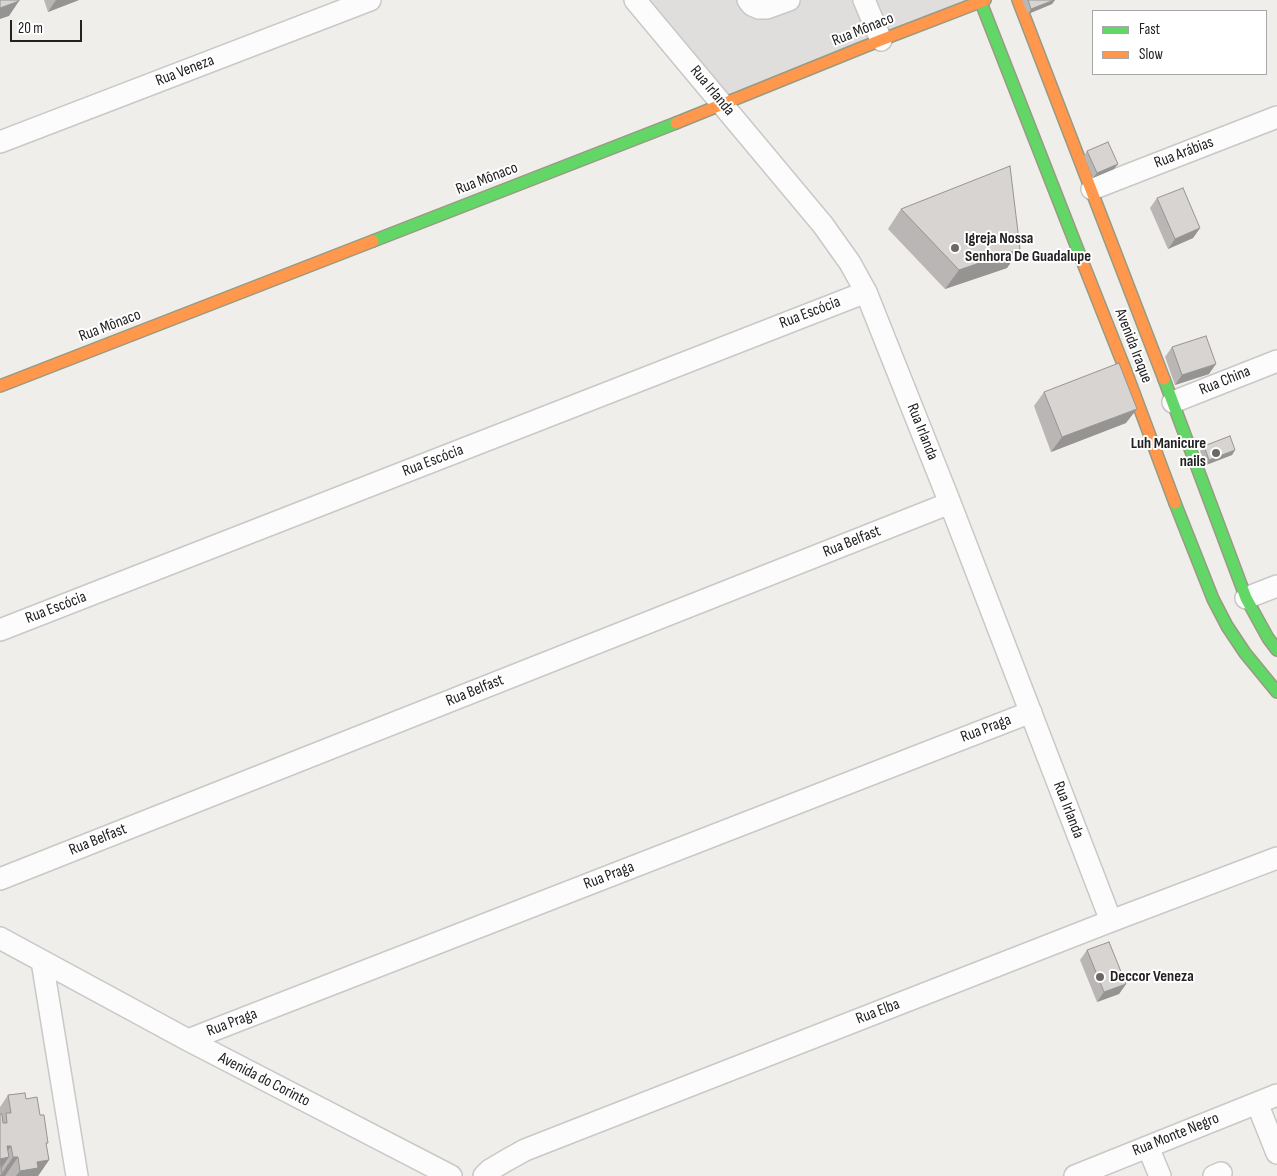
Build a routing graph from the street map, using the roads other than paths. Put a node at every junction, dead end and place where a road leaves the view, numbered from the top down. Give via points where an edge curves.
1 (370, 0) edge
2 (636, 0) edge
3 (748, 0) edge
4 (789, 0) edge
5 (864, 0) edge
6 (1018, 0) edge
7 (982, 1) edge
8 (881, 40) junction
9 (724, 105) junction
10 (1277, 117) edge
11 (0, 142) edge
12 (1092, 189) junction
13 (866, 292) junction
14 (1277, 361) edge
15 (0, 386) edge
16 (1173, 402) junction
17 (950, 503) junction
18 (1277, 586) edge
19 (1246, 598) junction
20 (0, 630) edge
21 (1277, 650) edge
22 (1277, 692) edge
23 (1031, 712) junction
24 (1277, 858) edge
25 (0, 879) edge
26 (1111, 921) junction
27 (0, 938) edge
28 (42, 961) junction
29 (188, 1040) junction
30 (1277, 1095) edge
31 (1257, 1103) junction
32 (1148, 1147) junction
33 (1277, 1153) edge
34 (77, 1176) edge
35 (451, 1176) edge
36 (484, 1176) edge
37 (1075, 1176) edge
38 (1160, 1176) edge

1 - 11 street, Rua Veneza
2 - 9 street, Rua Irlanda
3 - 4 street via 752,5 766,8
5 - 8 street
6 - 12 street, Avenida Iraque
7 - 8 street, Rua Mônaco
7 - 22 street, Avenida Iraque via 1126,369 1190,544 1227,626
8 - 9 street, Rua Mônaco
9 - 13 street, Rua Irlanda via 823,225
9 - 15 street, Rua Mônaco
10 - 12 street, Rua Arábias
12 - 16 street, Avenida Iraque
13 - 17 street, Rua Irlanda
13 - 20 street, Rua Escócia
14 - 16 street, Rua China
16 - 19 street, Avenida Iraque
17 - 23 street, Rua Irlanda
17 - 25 street, Rua Belfast
18 - 19 street
19 - 21 street, Avenida Iraque
23 - 26 street, Rua Irlanda
23 - 29 street, Rua Praga
24 - 26 street, Rua Elba
26 - 36 street, Rua Elba via 525,1150
27 - 28 street, Avenida do Corinto
28 - 29 street, Avenida do Corinto
28 - 34 street
29 - 35 street, Avenida do Corinto
30 - 31 street, Rua Monte Negro
31 - 32 street, Rua Monte Negro
31 - 33 street
32 - 37 street, Rua Monte Negro
32 - 38 street

